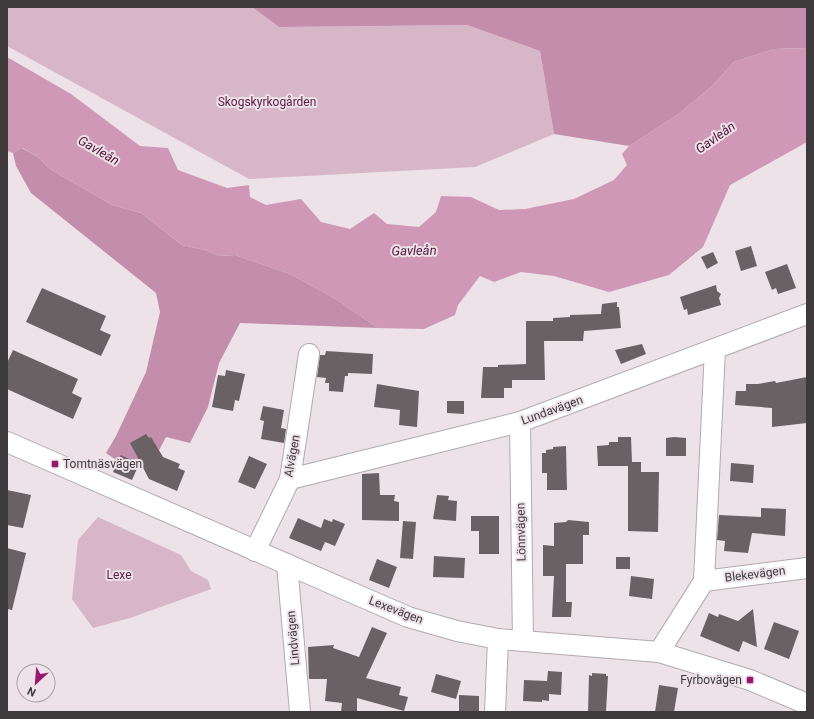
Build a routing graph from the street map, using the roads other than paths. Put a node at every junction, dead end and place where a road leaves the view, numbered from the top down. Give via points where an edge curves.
1 (807, 314) edge
2 (715, 349) junction
3 (309, 354) dead end
4 (520, 422) junction
5 (7, 442) edge
6 (290, 478) junction
7 (255, 551) junction
8 (287, 564) junction
9 (807, 568) edge
10 (704, 581) junction
11 (498, 639) junction
12 (522, 641) junction
13 (659, 652) junction
14 (807, 704) edge
15 (300, 712) edge
16 (495, 712) edge

1 - 2 street, Lundavägen
2 - 4 street, Lundavägen
2 - 10 street
3 - 6 street, Alvägen
4 - 6 street, Lundavägen
4 - 12 street, Lönnvägen
5 - 7 street, Lexevägen
6 - 7 street, Alvägen
7 - 8 street, Lexevägen
8 - 11 street, Lexevägen via 408,617
8 - 15 street, Lindvägen
9 - 10 street, Blekevägen
10 - 13 street
11 - 12 street, Lexevägen
11 - 16 street
12 - 13 street, Lexevägen
13 - 14 street, Lexevägen via 750,680

